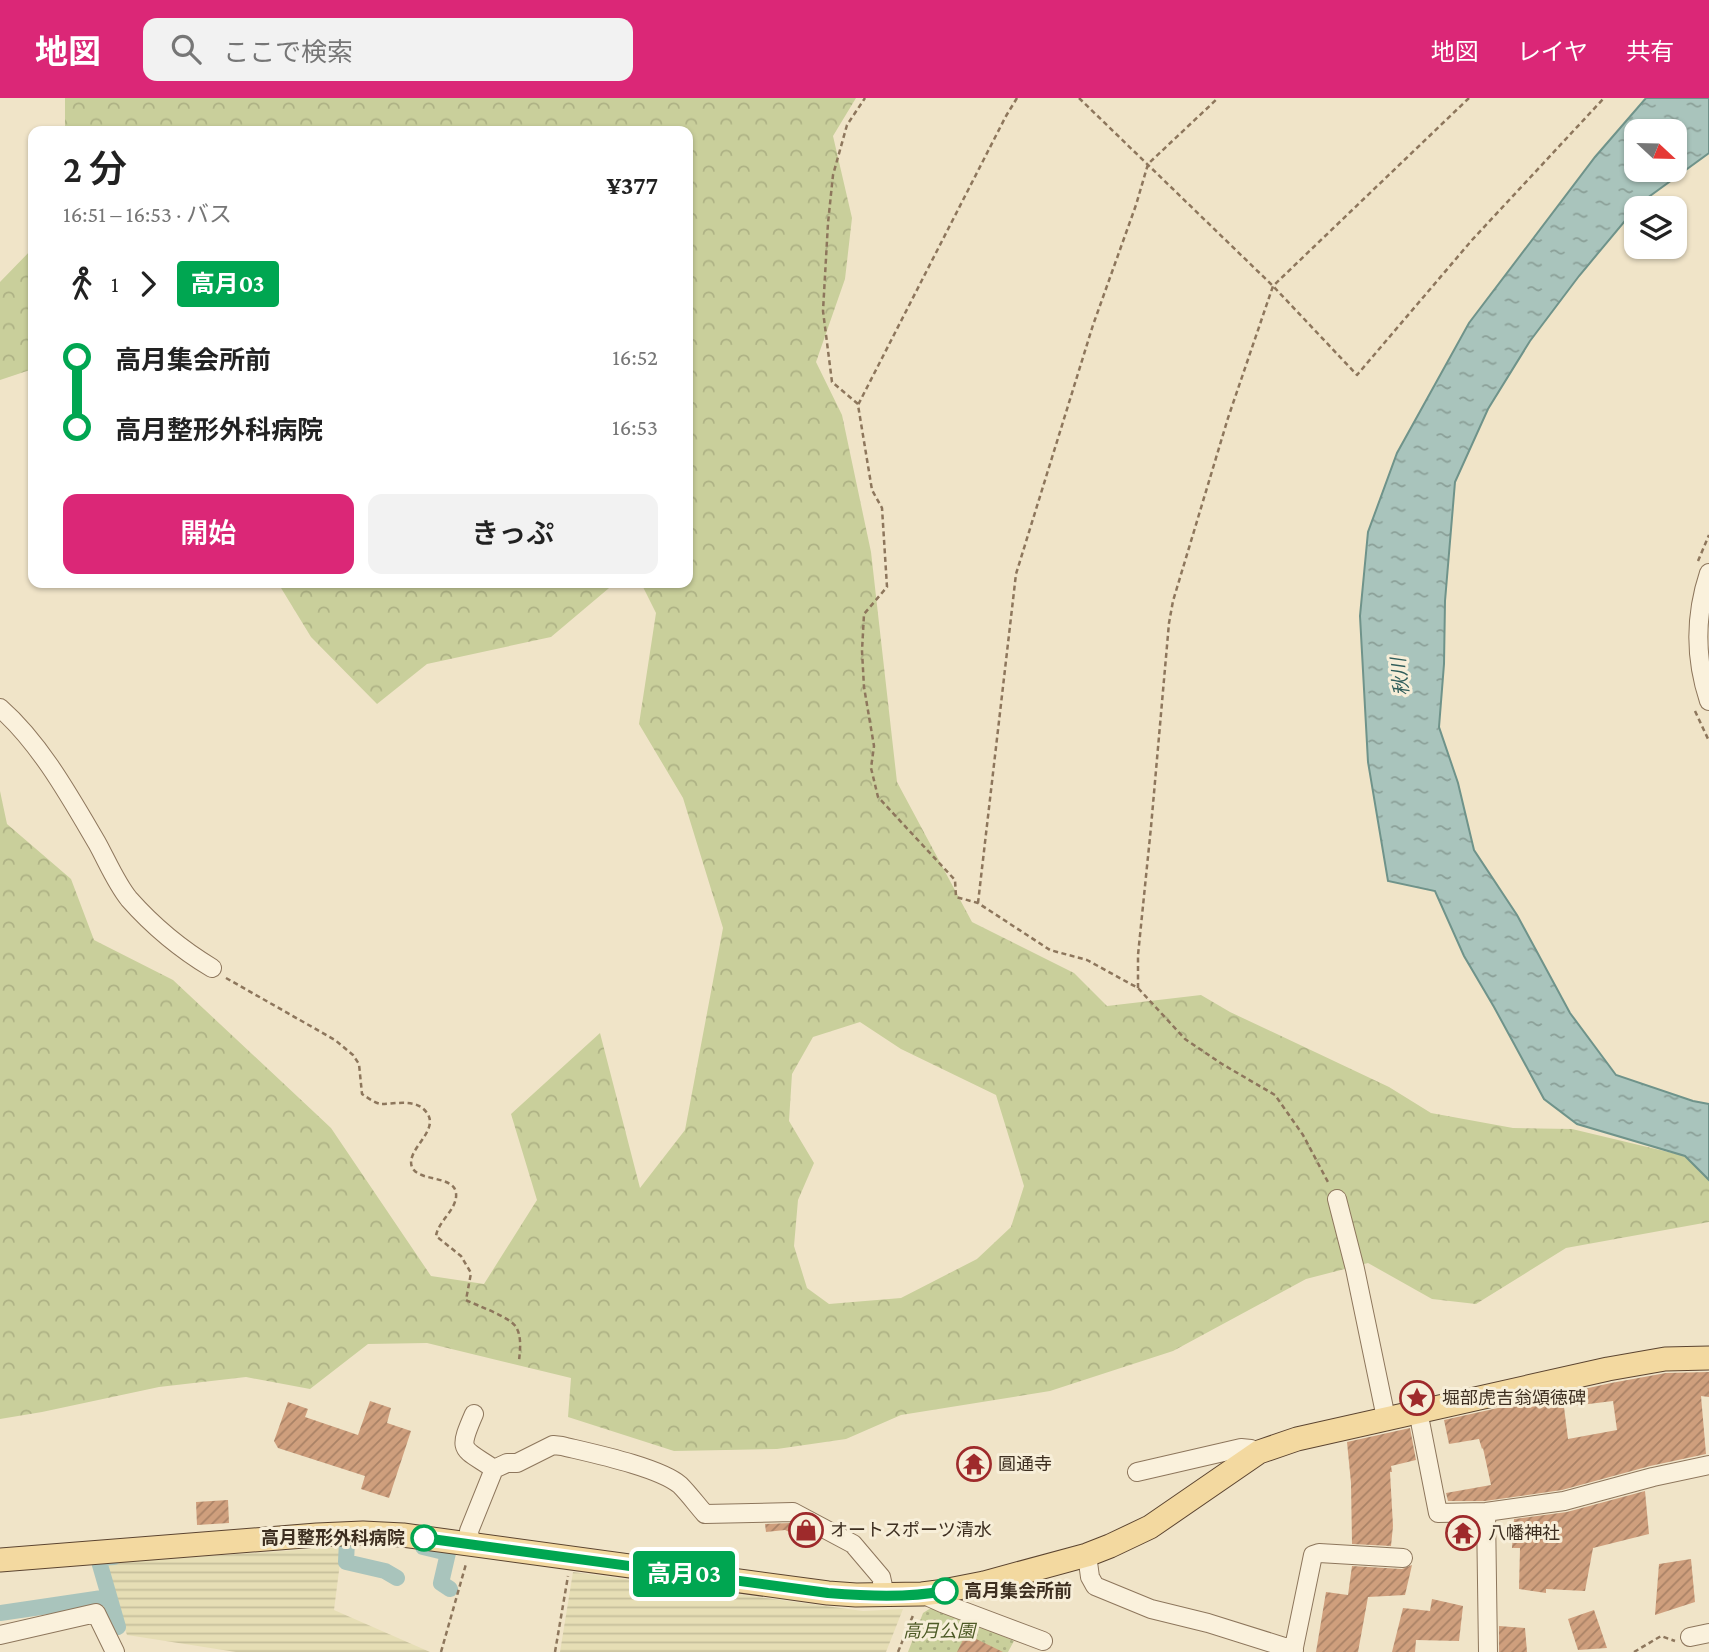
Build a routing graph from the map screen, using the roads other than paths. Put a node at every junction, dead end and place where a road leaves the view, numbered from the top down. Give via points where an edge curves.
1 (1709, 573) edge
2 (1709, 701) edge
3 (0, 708) edge
4 (212, 968) road end
5 (1337, 1199) road end
6 (1709, 1358) edge
7 (1418, 1411) junction
8 (474, 1414) dead end
9 (1386, 1418) junction
10 (1259, 1452) junction
11 (1709, 1465) edge
12 (494, 1469) junction
13 (1137, 1472) dead end
14 (1486, 1512) junction
15 (471, 1545) junction
16 (1087, 1555) junction
17 (1403, 1558) dead end
18 (0, 1560) edge
19 (922, 1594) junction
20 (885, 1595) junction
21 (1709, 1633) edge
22 (0, 1635) edge
23 (1686, 1640) road end
24 (1044, 1641) dead end
25 (1293, 1651) edge
26 (115, 1652) edge
27 (1488, 1652) edge

1 - 2 street via 1699,612 1698,642
3 - 4 street via 32,740 73,800 129,898 152,922
5 - 9 street
6 - 7 main road via 1648,1362
7 - 9 main road
7 - 14 street via 1438,1513
8 - 12 street via 464,1436 465,1449
9 - 10 main road
10 - 13 street via 1241,1447
10 - 16 main road via 1150,1527
11 - 14 street via 1564,1501
12 - 15 street via 469,1531
12 - 20 street via 517,1464 553,1445 562,1446 663,1476 679,1484 705,1514 793,1513 853,1544 881,1577
14 - 27 street
15 - 18 main road via 403,1535 340,1534
15 - 20 main road via 828,1593
16 - 19 main road via 984,1583
16 - 25 street via 1095,1586 1151,1609
17 - 25 street via 1313,1555
19 - 20 main road
19 - 24 street
21 - 23 street
22 - 26 street via 96,1613

